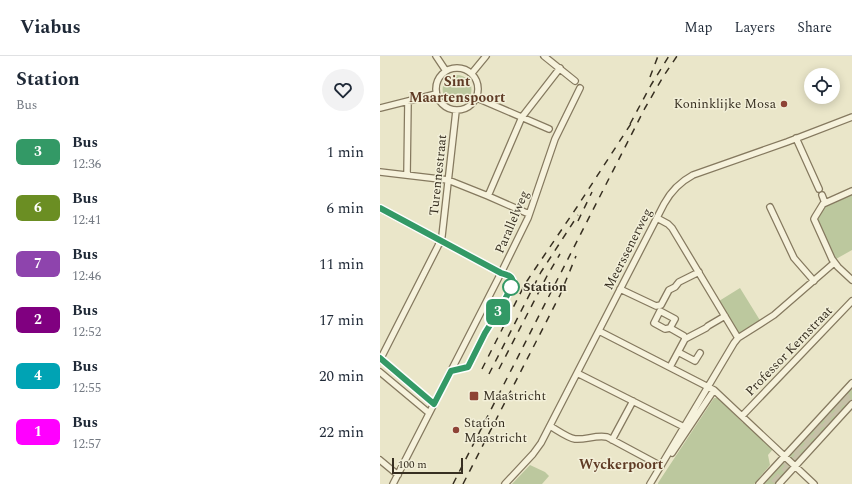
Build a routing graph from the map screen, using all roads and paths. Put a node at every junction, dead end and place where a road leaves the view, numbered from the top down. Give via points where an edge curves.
1 (436, 56) edge
2 (486, 56) edge
3 (544, 56) edge
4 (560, 68) junction
5 (446, 71) junction
6 (472, 73) junction
7 (575, 81) dead end
8 (580, 88) dead end
9 (436, 94) junction
10 (477, 98) junction
11 (408, 101) junction
12 (380, 108) edge
13 (456, 111) junction
14 (522, 117) junction
15 (852, 117) edge
16 (549, 128) dead end
17 (796, 138) junction
18 (380, 172) edge
19 (407, 175) junction
20 (448, 180) junction
21 (819, 188) dead end
22 (852, 191) edge
23 (822, 195) dead end
24 (488, 196) junction
25 (825, 203) junction
26 (770, 207) dead end
27 (380, 208) edge
28 (529, 214) junction
29 (656, 218) junction
30 (441, 241) junction
31 (834, 263) junction
32 (699, 272) junction
33 (501, 273) junction
34 (852, 280) edge
35 (814, 281) junction
36 (620, 289) junction
37 (852, 301) edge
38 (725, 316) junction
39 (670, 328) dead end
40 (599, 331) junction
41 (738, 338) junction
42 (685, 339) junction
43 (678, 352) junction
44 (700, 353) dead end
45 (380, 359) edge
46 (670, 368) junction
47 (380, 372) edge
48 (577, 373) junction
49 (852, 383) edge
50 (707, 386) junction
51 (714, 390) junction
52 (633, 401) junction
53 (434, 404) junction
54 (852, 404) edge
55 (429, 413) junction
56 (742, 416) junction
57 (550, 426) junction
58 (686, 428) junction
59 (612, 440) junction
60 (784, 457) junction
61 (380, 460) edge
62 (662, 465) junction
63 (794, 466) junction
64 (398, 475) junction
65 (394, 484) edge
66 (504, 484) edge
67 (650, 484) edge
68 (759, 484) edge
69 (779, 484) edge
70 (814, 484) edge

1 - 5 street
2 - 6 street
3 - 4 street
4 - 7 street
4 - 14 street
5 - 6 street via 459,68
5 - 9 street via 438,79
6 - 10 street via 478,83
8 - 28 street, Parallelweg via 555,139
9 - 11 street
9 - 13 street via 443,106
10 - 13 street via 468,108
10 - 14 street
11 - 12 street
11 - 19 street
13 - 20 street, Turennestraat
14 - 16 street
14 - 24 street
15 - 17 street, Meerssenerweg
17 - 21 street
17 - 29 street, Meerssenerweg via 688,178 670,194
18 - 19 street
19 - 20 street
20 - 24 street
20 - 30 street, Turennestraat
22 - 25 street
23 - 25 street
24 - 28 street
25 - 31 street via 815,216 815,221
26 - 35 street via 794,258
27 - 30 street
28 - 33 street, Parallelweg
29 - 32 street via 672,228
29 - 36 street, Meerssenerweg
30 - 33 street
30 - 45 street, Turennestraat
31 - 34 street
31 - 35 street
32 - 36 street via 669,290 661,305 656,306
32 - 38 street
33 - 53 street, Parallelweg
35 - 41 street via 774,315
36 - 40 street, Meerssenerweg
37 - 56 street, Professor Kernstraat
38 - 41 street
38 - 42 street
39 - 42 street
40 - 46 street
40 - 48 street, Meerssenerweg
41 - 50 street
42 - 43 street
43 - 44 street via 695,361
43 - 46 street
45 - 53 street
46 - 50 street
47 - 55 street
48 - 52 street
48 - 57 street, Meerssenerweg
49 - 60 street
50 - 51 street
50 - 58 street
51 - 56 street
51 - 58 street
52 - 58 street
52 - 59 street
53 - 55 street, Parallelweg
54 - 63 street
55 - 64 street, Parallelweg
56 - 60 street
57 - 59 street via 571,438 600,436
57 - 66 street, Meerssenerweg via 534,454
58 - 62 street
59 - 62 street
60 - 63 street
60 - 68 street
61 - 64 street
62 - 67 street
63 - 69 street
63 - 70 street
64 - 65 street, Parallelweg

